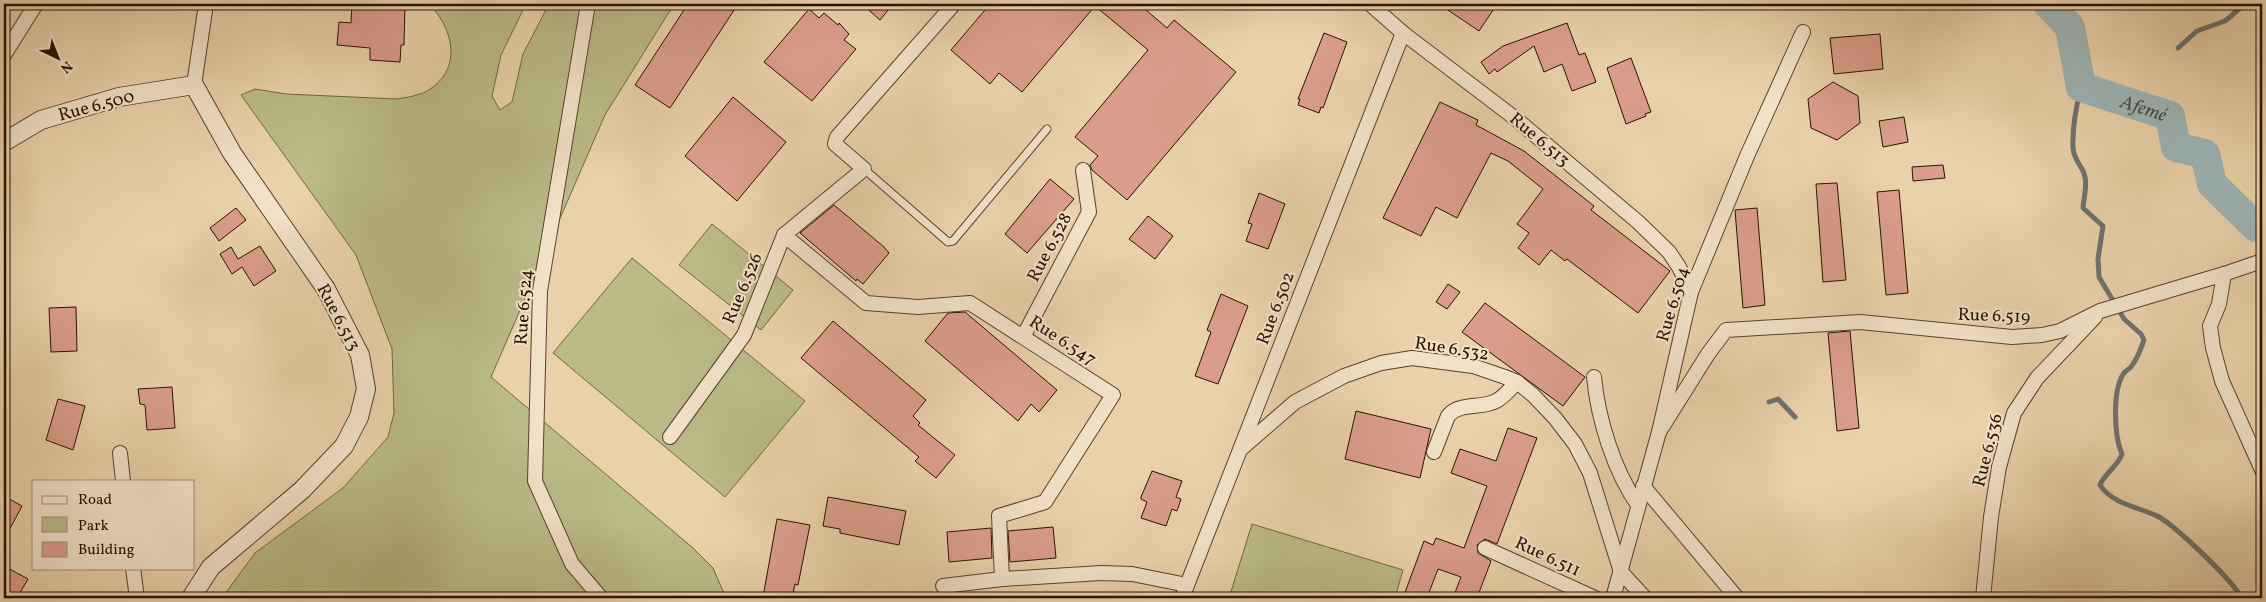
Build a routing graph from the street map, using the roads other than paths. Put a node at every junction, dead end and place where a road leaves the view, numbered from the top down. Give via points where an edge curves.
1 (36, 4) edge
2 (206, 4) edge
3 (588, 4) edge
4 (954, 4) edge
5 (1370, 4) edge
6 (1403, 32) junction
7 (1803, 32) dead end
8 (4, 55) edge
9 (194, 85) junction
10 (1047, 129) dead end
11 (4, 142) edge
12 (864, 169) junction
13 (1083, 170) dead end
14 (784, 235) junction
15 (2262, 261) edge
16 (2224, 274) junction
17 (1691, 292) junction
18 (2100, 311) junction
19 (1023, 337) junction
20 (1594, 377) dead end
21 (1517, 382) junction
22 (1659, 432) junction
23 (670, 437) dead end
24 (1239, 451) junction
25 (1434, 452) dead end
26 (120, 453) dead end
27 (2262, 470) edge
28 (123, 480) edge
29 (1643, 486) junction
30 (1638, 505) junction
31 (1486, 548) dead end
32 (133, 570) edge
33 (1621, 572) junction
34 (1002, 579) junction
35 (943, 586) dead end
36 (1184, 592) edge
37 (137, 598) edge
38 (191, 598) edge
39 (601, 598) edge
40 (1595, 598) edge
41 (1614, 598) edge
42 (1645, 598) edge
43 (1737, 598) edge
44 (1982, 598) edge

1 - 8 street
2 - 9 street
3 - 39 street, Rue 6.524 via 540,291 535,481 572,564
4 - 12 street via 835,140 838,147
5 - 6 street, Rue 6.513
6 - 17 street, Rue 6.513 via 1516,119 1638,222 1670,252
6 - 24 street, Rue 6.502
7 - 17 street, Rue 6.504
9 - 11 street, Rue 6.500 via 119,97 41,120
9 - 38 street, Rue 6.513 via 232,153 326,289 360,355 366,390 359,417 344,446 302,490 211,567
10 - 12 lane via 956,239 948,242
12 - 14 street, Rue 6.526
13 - 19 street, Rue 6.528 via 1089,212
14 - 19 street, Rue 6.547 via 866,303 918,307 970,303
14 - 23 street, Rue 6.526 via 744,335
15 - 16 street
16 - 18 street, Rue 6.519
16 - 27 street via 2210,326 2213,348 2222,381
17 - 22 street, Rue 6.504
18 - 22 street, Rue 6.519 via 2060,330 2012,337 1860,322 1726,330
18 - 44 street, Rue 6.536 via 2037,378 2014,413 1993,500
19 - 34 street, Rue 6.547 via 1113,395 1045,502 999,516
20 - 30 street via 1614,458 1626,488
21 - 24 street, Rue 6.532 via 1473,366 1412,358 1381,363 1344,376 1295,402
21 - 25 street via 1495,402 1452,411
21 - 33 street, Rue 6.532 via 1555,418 1575,444 1590,473
22 - 29 street, Rue 6.504
24 - 36 street, Rue 6.502
26 - 28 street
29 - 30 street, Rue 6.504
29 - 43 street
30 - 33 street, Rue 6.504
31 - 40 street, Rue 6.511
32 - 37 street
33 - 41 street, Rue 6.504
33 - 42 street, Rue 6.532
34 - 35 street
34 - 36 street via 1132,574

